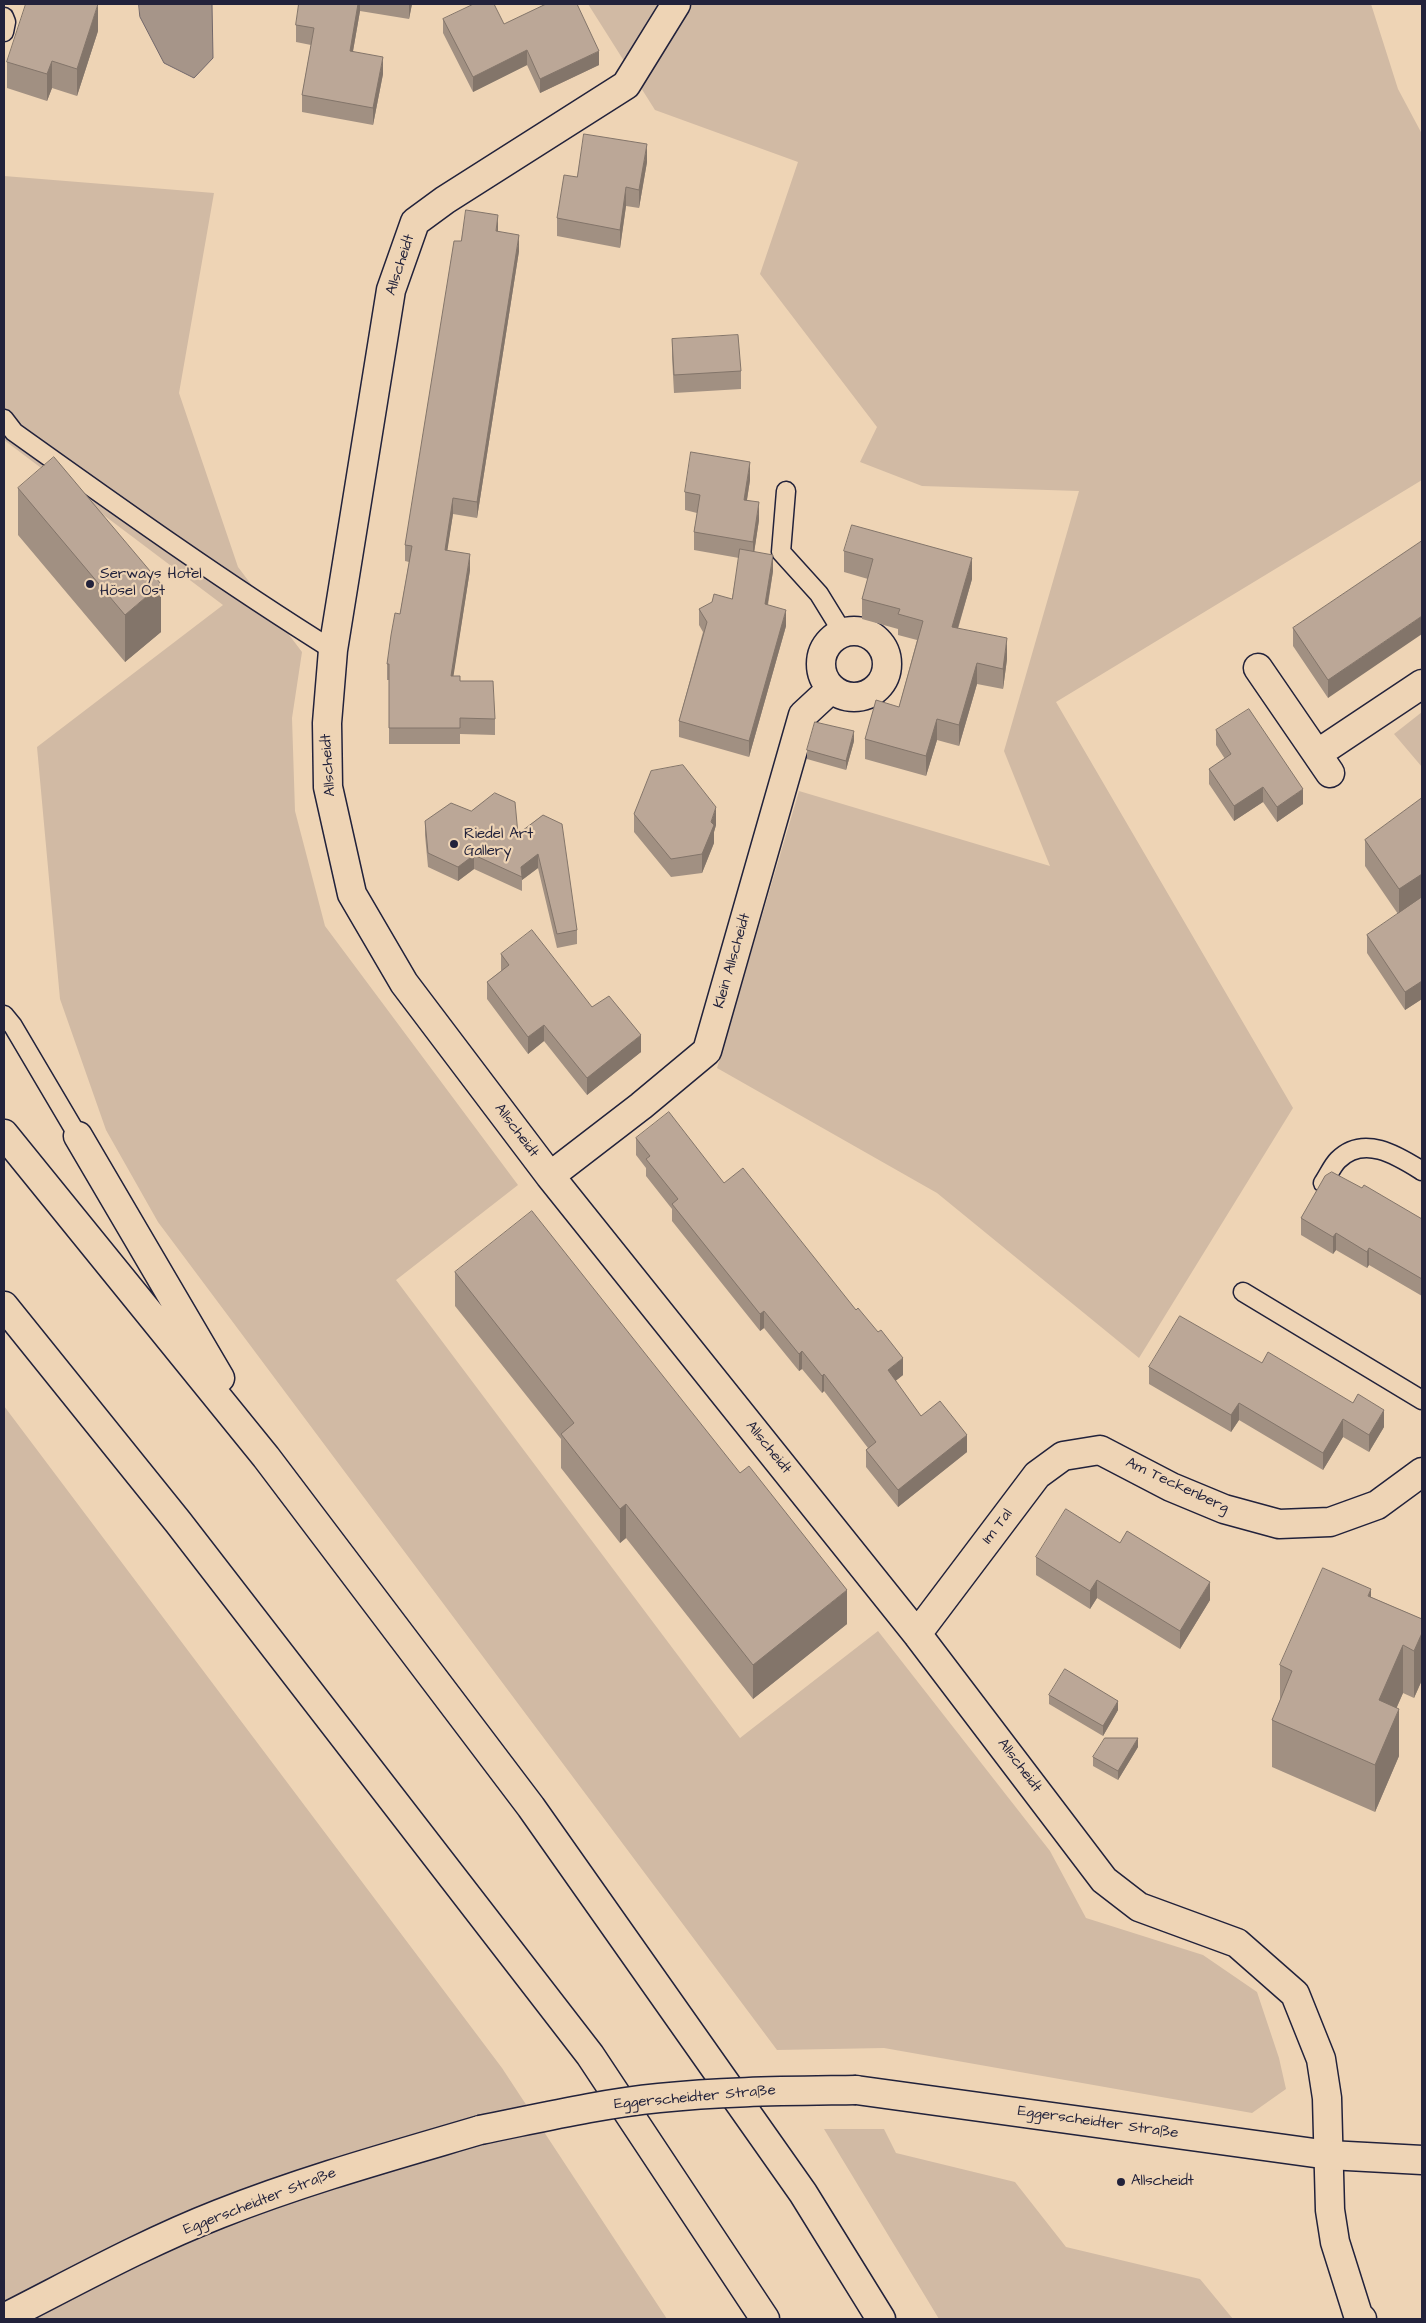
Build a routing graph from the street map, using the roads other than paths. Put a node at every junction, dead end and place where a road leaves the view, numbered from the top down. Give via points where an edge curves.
1 (676, 4) edge
2 (4, 17) edge
3 (4, 32) edge
4 (4, 419) edge
5 (786, 492) dead end
6 (843, 633) junction
7 (333, 650) junction
8 (1258, 668) dead end
9 (1422, 684) edge
10 (831, 689) junction
11 (4, 1015) edge
12 (4, 1134) edge
13 (78, 1136) joint
14 (1422, 1171) edge
15 (550, 1176) junction
16 (1323, 1183) edge
17 (1243, 1292) dead end
18 (4, 1306) edge
19 (1422, 1400) edge
20 (1100, 1450) joint
21 (266, 1457) junction
22 (1422, 1472) edge
23 (917, 1634) junction
24 (1329, 2155) junction
25 (1422, 2160) edge
26 (4, 2318) edge
27 (764, 2319) edge
28 (880, 2319) edge
29 (1362, 2319) edge

1 - 7 main road, Allscheidt via 626,85 415,222 391,290
2 - 3 lane
4 - 7 lane via 14,432 157,534 245,595
5 - 6 lane via 781,552 819,594
6 - 10 main road via 829,641 821,657 823,679
6 - 10 main road via 860,631 874,637 885,652 887,671 882,684 871,693 855,698
7 - 15 main road, Allscheidt via 327,723 328,787 352,894 404,983
8 - 9 main road via 1324,763
10 - 15 main road, Klein Allscheidt via 803,715 707,1051
11 - 13 lane
12 - 21 main road
13 - 21 main road
14 - 16 lane via 1386,1150 1359,1148 1338,1160
15 - 23 main road, Allscheidt
17 - 19 lane
18 - 27 main road via 178,1522 590,2055
20 - 22 main road, Am Teckenberg via 1171,1487 1224,1509 1279,1524 1330,1522 1377,1505
20 - 23 main road, Im Tal via 1063,1456 1038,1475
21 - 28 main road via 531,1807 803,2193
23 - 24 main road, Allscheidt via 1104,1880 1139,1907 1237,1943 1295,1994 1321,2058 1327,2098
24 - 25 main road, Eggerscheidter Straße
24 - 26 main road, Eggerscheidter Straße, bridge via 856,2090 750,2091 659,2098 575,2110 480,2130 309,2180 218,2214
24 - 29 main road, Allscheidt via 1330,2210 1335,2242

